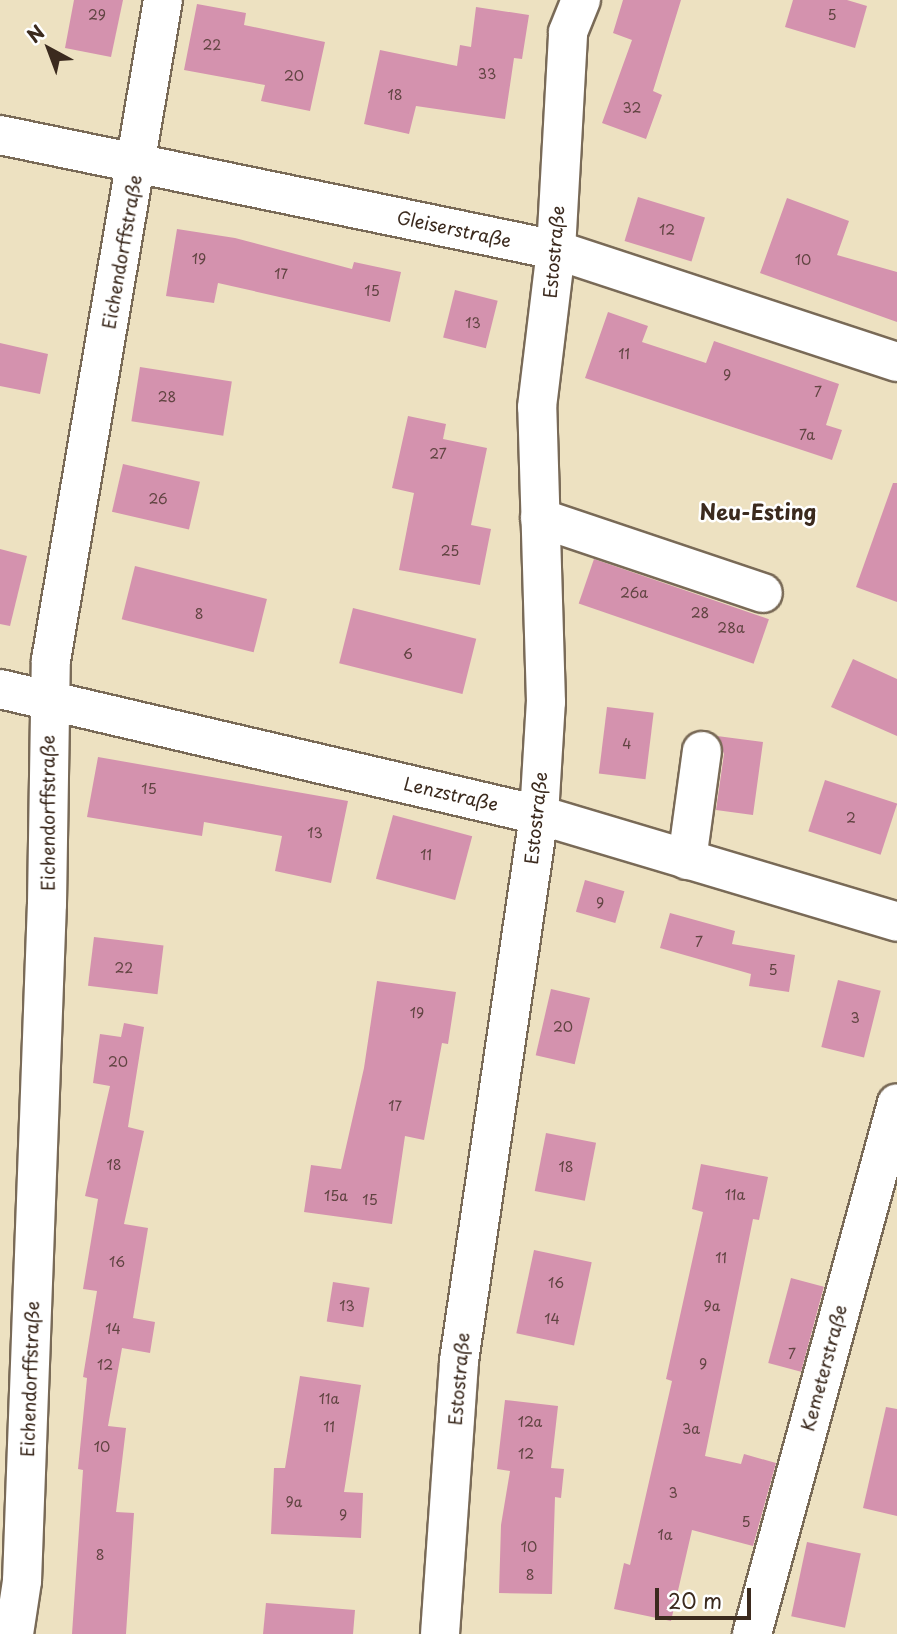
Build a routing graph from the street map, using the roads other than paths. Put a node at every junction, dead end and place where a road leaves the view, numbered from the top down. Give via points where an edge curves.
1 (163, 0) edge
2 (581, 0) edge
3 (0, 135) edge
4 (138, 164) junction
5 (555, 250) junction
6 (897, 362) edge
7 (540, 518) junction
8 (764, 593) dead end
9 (0, 689) edge
10 (48, 700) junction
11 (702, 751) dead end
12 (538, 815) junction
13 (687, 860) junction
14 (897, 922) edge
15 (897, 1103) edge
16 (14, 1634) edge
17 (440, 1634) edge
18 (752, 1634) edge

1 - 4 street, Eichendorffstraße
2 - 5 street, Estostraße via 568,32
3 - 4 street, Gleiserstraße
4 - 5 street, Gleiserstraße
4 - 10 street, Eichendorffstraße via 51,660
5 - 6 street, Gleiserstraße
5 - 7 street, Estostraße via 537,407
7 - 8 street
7 - 12 street, Estostraße via 547,702
9 - 10 street, Lenzstraße
10 - 12 street, Lenzstraße
10 - 16 street, Eichendorffstraße via 41,1084 22,1581
11 - 13 street
12 - 13 street, Lenzstraße
12 - 17 street, Estostraße via 459,1362
13 - 14 street, Lenzstraße
15 - 18 street, Kemeterstraße

